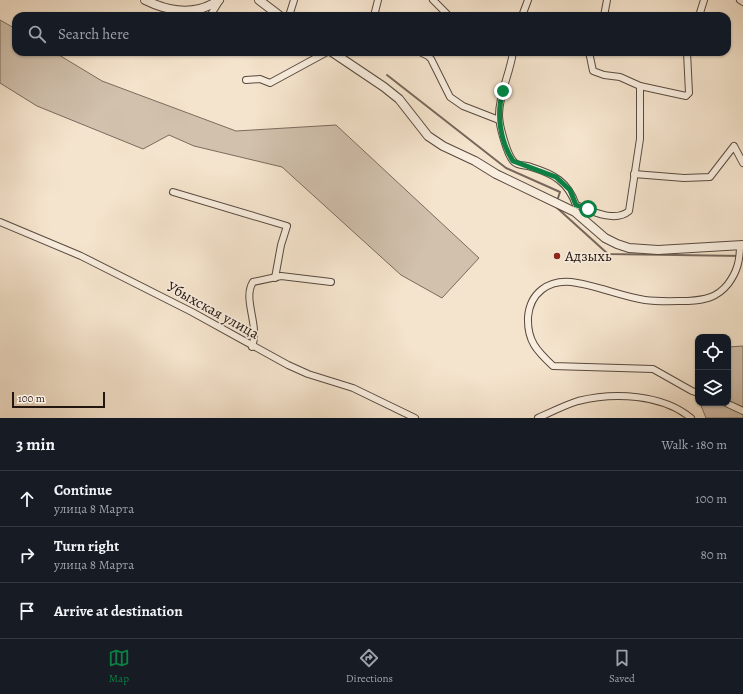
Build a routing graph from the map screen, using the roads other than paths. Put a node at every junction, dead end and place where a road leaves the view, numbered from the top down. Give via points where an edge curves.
1 (145, 0) edge
2 (219, 0) edge
3 (259, 0) edge
4 (294, 0) edge
5 (378, 0) edge
6 (433, 0) edge
7 (528, 0) edge
8 (607, 0) edge
9 (704, 0) edge
10 (740, 0) edge
11 (743, 2) edge
12 (212, 12) edge
13 (275, 12) edge
14 (290, 12) edge
15 (375, 12) edge
16 (445, 12) edge
17 (524, 12) edge
18 (605, 12) edge
19 (700, 12) edge
20 (320, 56) edge
21 (338, 56) edge
22 (426, 56) edge
23 (512, 56) edge
24 (590, 56) edge
25 (687, 56) edge
26 (246, 80) dead end
27 (640, 86) junction
28 (499, 120) junction
29 (743, 163) edge
30 (634, 174) junction
31 (173, 192) dead end
32 (0, 222) edge
33 (741, 245) edge
34 (275, 278) junction
35 (331, 282) dead end
36 (252, 346) junction
37 (695, 392) edge
38 (731, 406) edge
39 (743, 412) edge
40 (415, 418) edge
41 (538, 418) edge
42 (691, 418) edge

1 - 2 street via 188,12 201,10
2 - 12 street
3 - 13 street
4 - 14 street
5 - 15 street
6 - 16 street
7 - 17 street
8 - 18 street
9 - 19 street
10 - 11 street
20 - 26 street via 270,84 260,80
21 - 33 street via 389,91 420,128 438,142 574,212 605,238 617,244 629,248 658,250
22 - 28 street via 431,59 450,97 463,106
23 - 28 street
24 - 27 street via 593,71
25 - 27 street via 689,93 686,96
27 - 30 street via 640,139
28 - 30 street via 513,161 556,177 570,190 576,205 605,215 624,215 629,211
29 - 30 street via 734,146 710,176 684,178
31 - 34 street via 287,226
32 - 36 street, Убыхская улица via 81,256 192,312
33 - 37 street via 736,274 724,289 702,300 645,300 571,282 548,284 533,298 528,317 529,334 536,350 553,366 653,369
34 - 35 street via 281,276
34 - 36 street via 253,282 250,287 255,328
36 - 40 street, Убыхская улица via 308,374 353,388
38 - 39 street
41 - 42 street via 578,401 612,396 657,402 681,410

